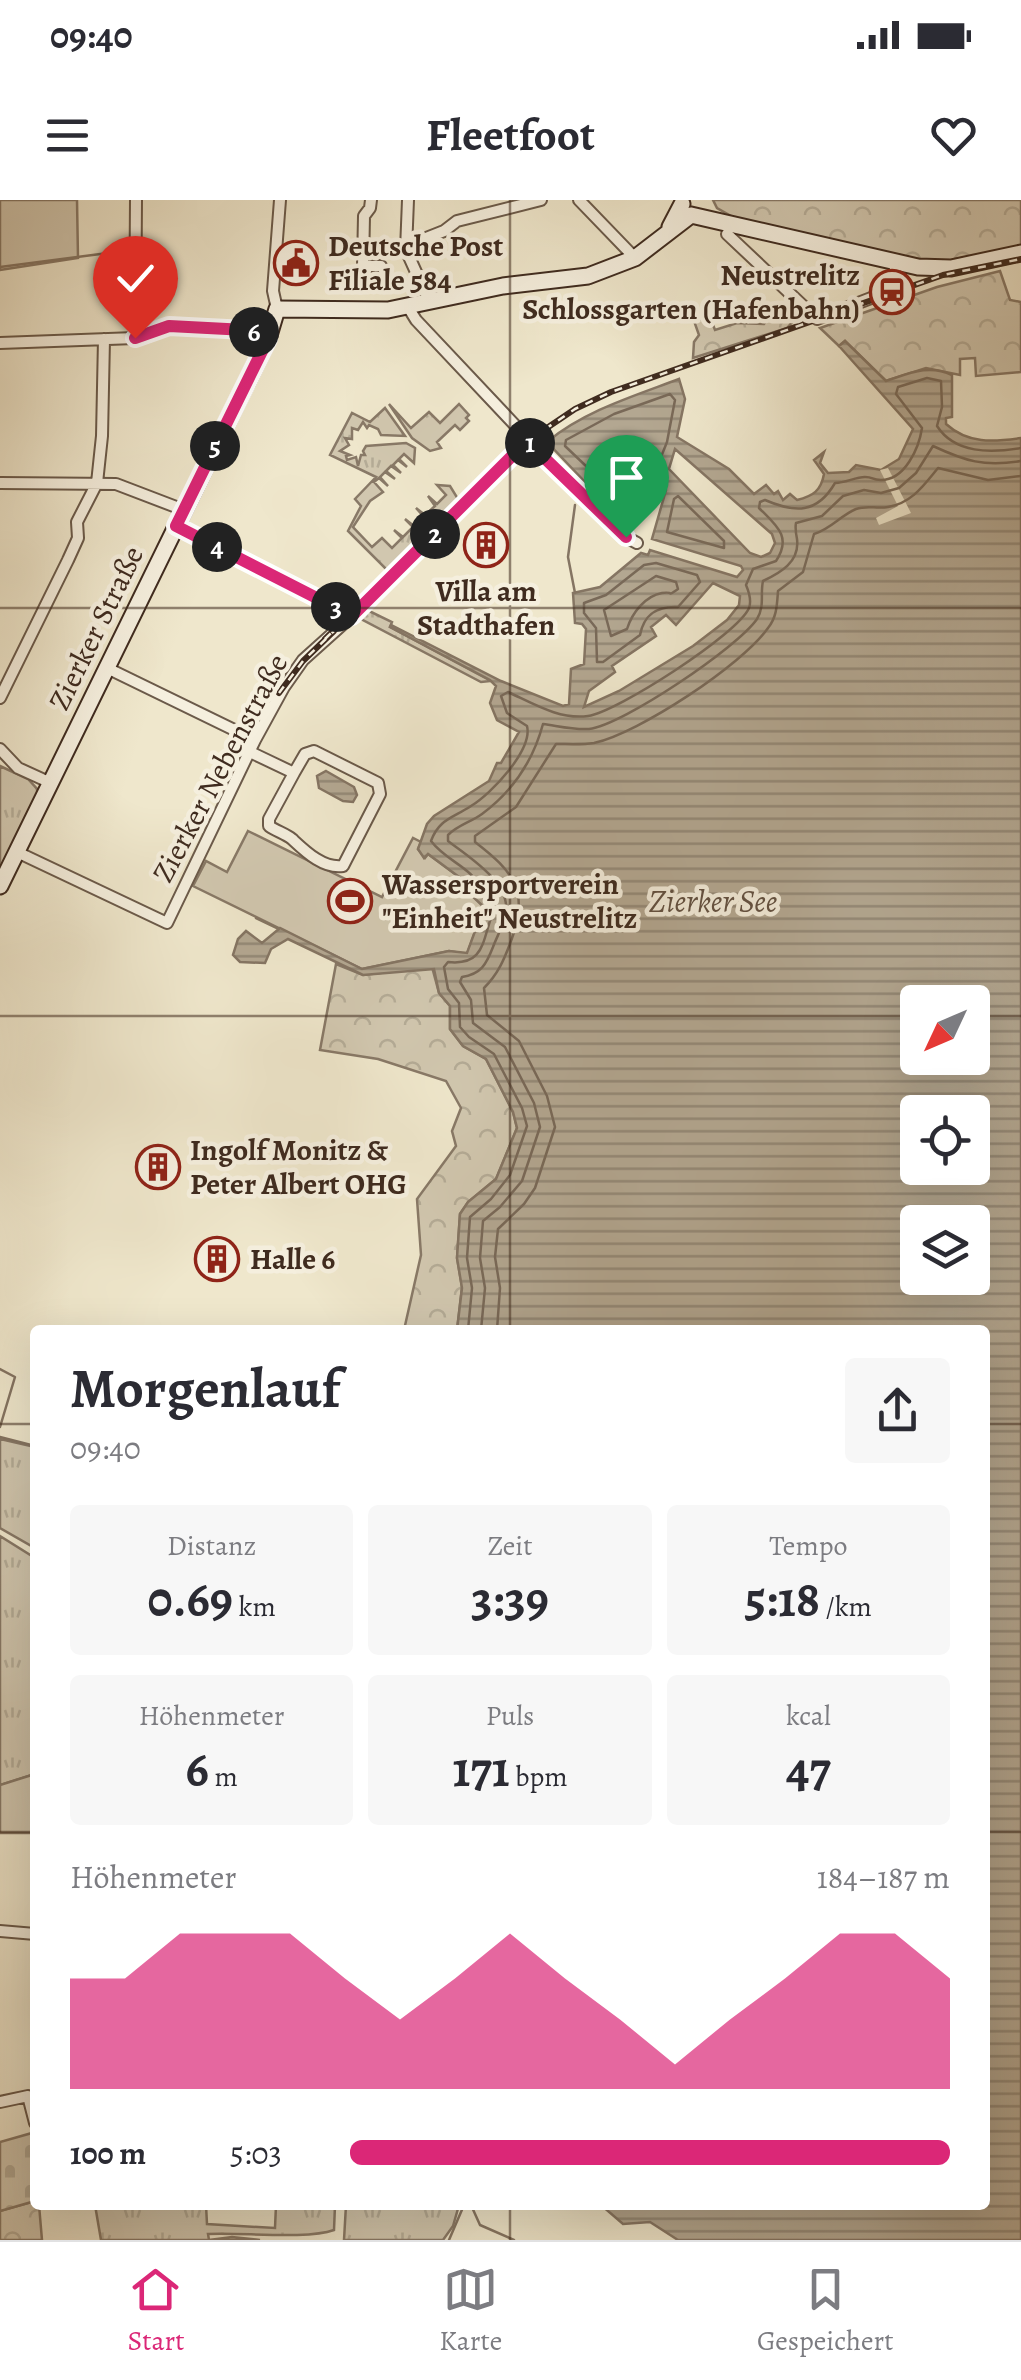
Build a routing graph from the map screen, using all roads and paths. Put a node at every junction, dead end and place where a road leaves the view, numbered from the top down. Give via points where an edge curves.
1 (136, 200) edge
2 (280, 200) edge
3 (370, 200) edge
4 (408, 200) edge
5 (542, 200) edge
6 (580, 200) edge
7 (696, 208) edge
8 (727, 228) junction
9 (406, 246) junction
10 (1021, 254) edge
11 (634, 258) junction
12 (898, 263) junction
13 (381, 266) dead end
14 (430, 302) junction
15 (408, 307) junction
16 (278, 310) junction
17 (263, 336) junction
18 (135, 338) junction
19 (104, 339) junction
20 (0, 343) edge
21 (527, 441) junction
22 (0, 483) edge
23 (97, 483) junction
24 (180, 518) junction
25 (637, 543) dead end
26 (352, 616) junction
27 (107, 668) junction
28 (0, 698) edge
29 (252, 746) junction
30 (0, 749) edge
31 (294, 774) junction
32 (51, 783) junction
33 (17, 852) junction
34 (0, 886) edge
35 (0, 1931) edge
36 (30, 1934) edge
37 (0, 2102) edge
38 (30, 2103) edge

1 - 18 street
2 - 16 street, Zierker Straße via 273,291
3 - 13 street via 363,266
4 - 9 street
5 - 9 street via 459,220
6 - 11 street
7 - 8 main road
7 - 11 main road
8 - 12 main road
8 - 12 street via 816,319 884,293
9 - 14 street
10 - 12 main road via 952,268
11 - 14 main road via 588,276
14 - 15 main road
15 - 16 main road
15 - 21 street
16 - 17 main road, Zierker Straße
17 - 18 street via 169,326
17 - 24 main road, Zierker Straße
18 - 19 street
19 - 20 street
19 - 23 street
21 - 25 street
21 - 26 street, Zierker Nebenstraße
22 - 23 street
23 - 24 street via 116,484
23 - 28 street via 77,522 78,538
24 - 26 street
24 - 27 main road, Zierker Straße
26 - 29 street, Zierker Nebenstraße via 302,660
27 - 29 street
27 - 32 main road, Zierker Straße
29 - 31 street
29 - 33 street, Zierker Nebenstraße via 167,922
30 - 32 street via 18,768
31 - 31 street via 314,751 380,786 341,867 301,850 269,826
32 - 33 main road, Zierker Straße
33 - 34 main road, Zierker Straße
35 - 36 street
37 - 38 street via 28,2096

